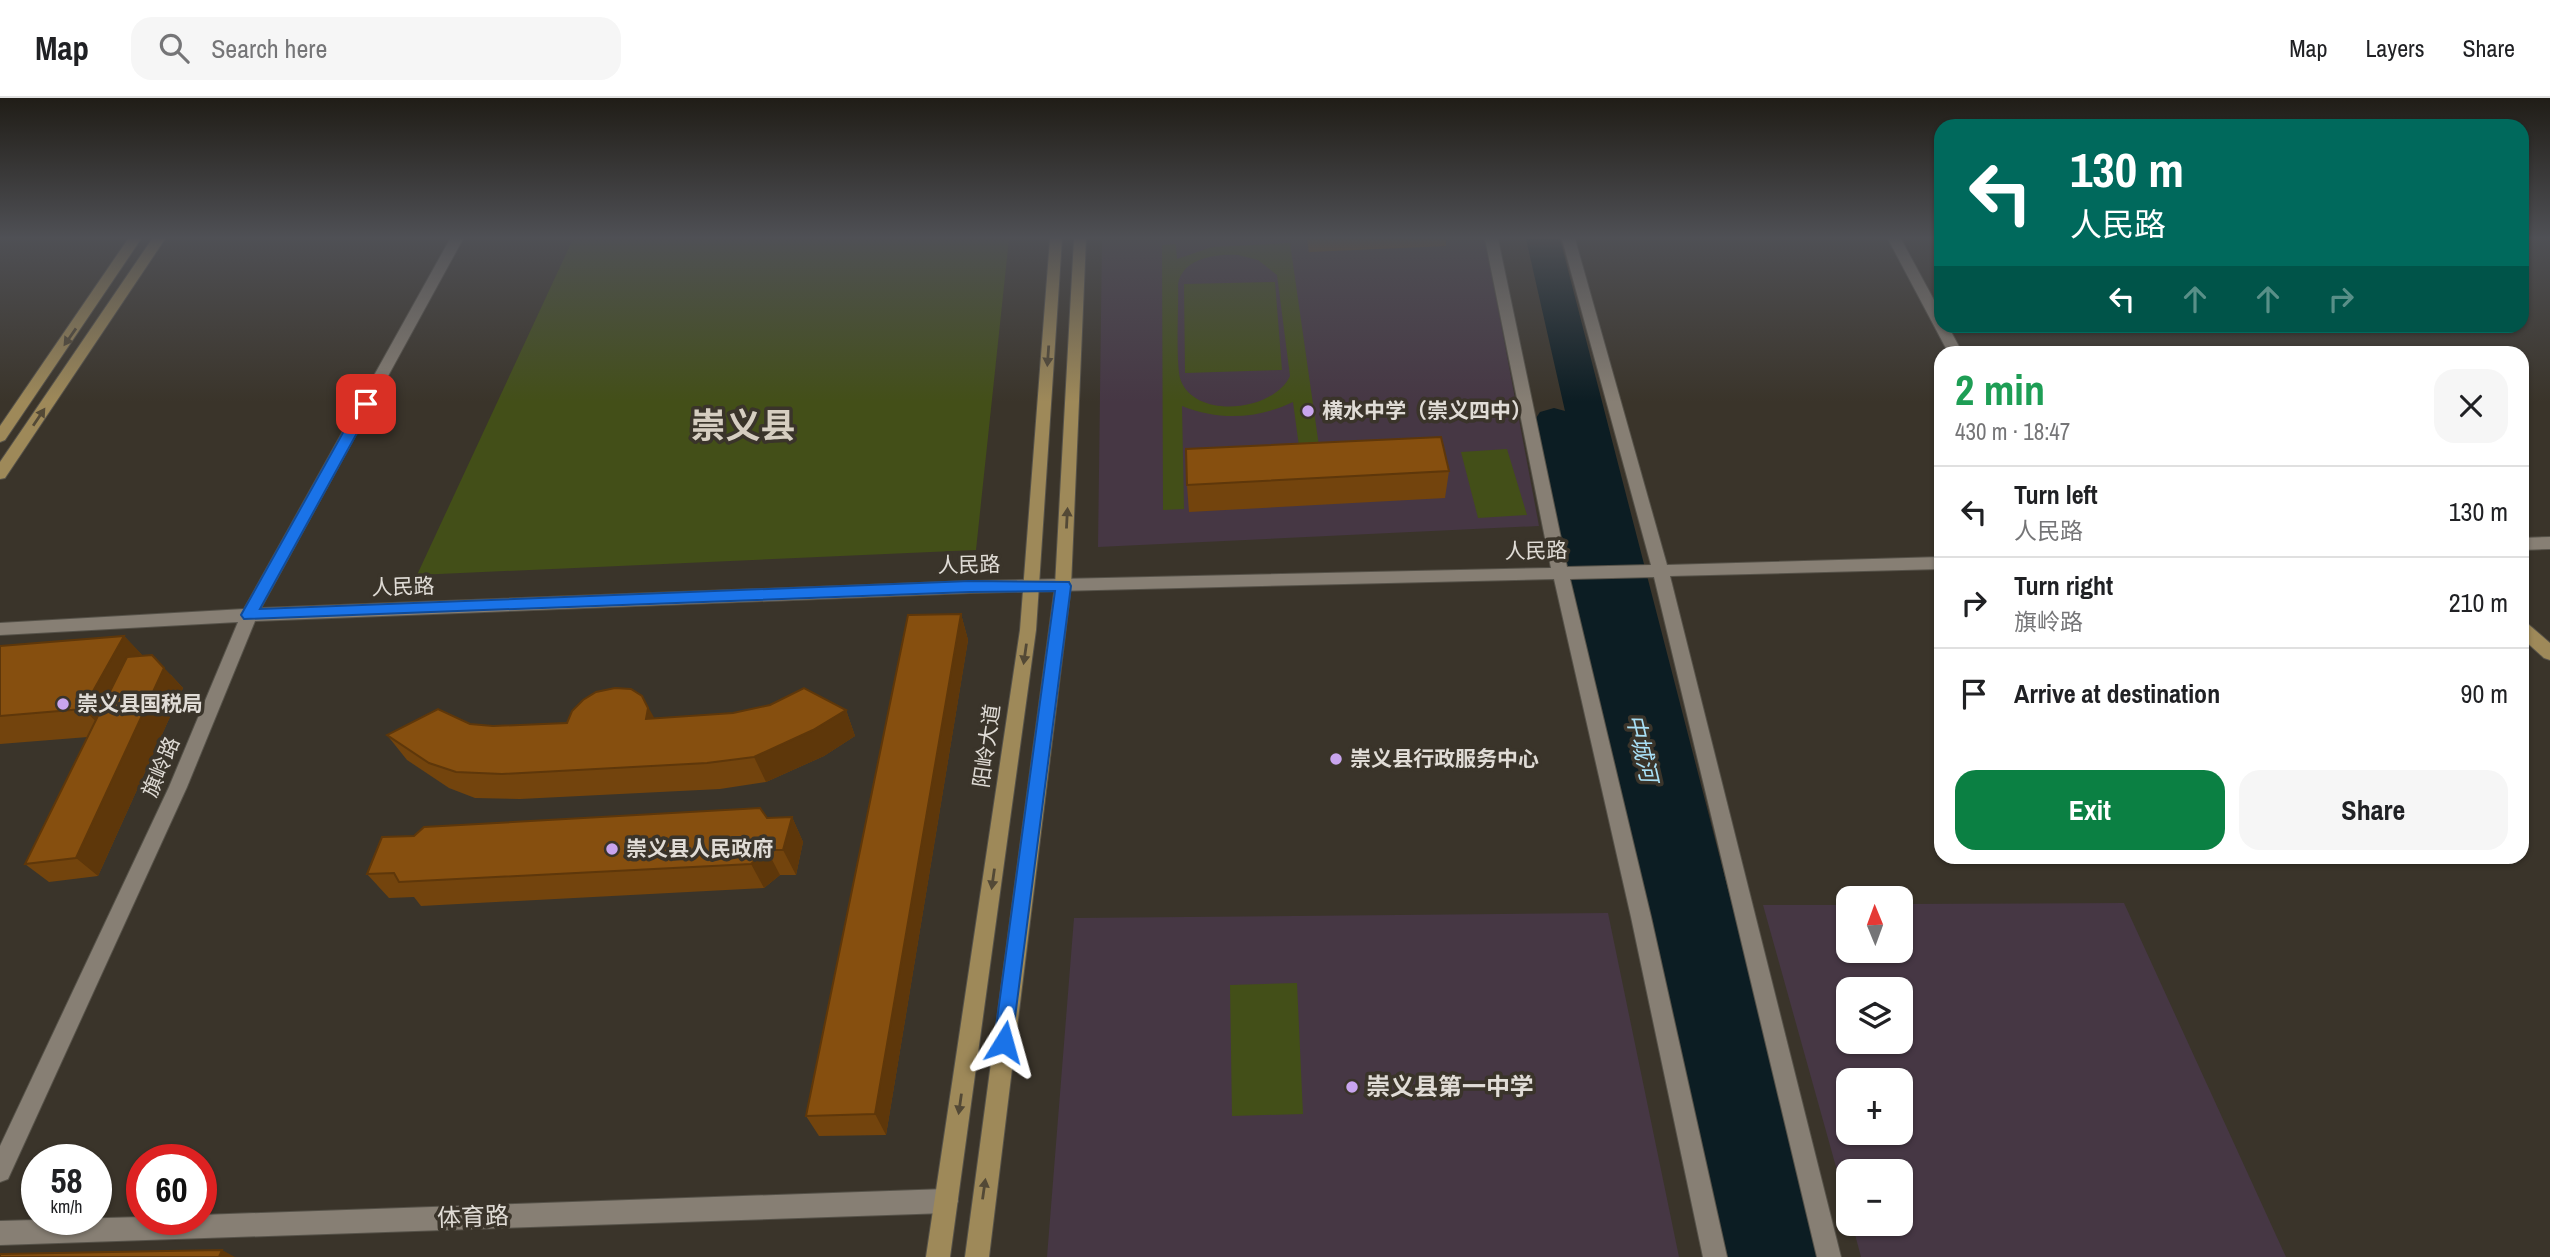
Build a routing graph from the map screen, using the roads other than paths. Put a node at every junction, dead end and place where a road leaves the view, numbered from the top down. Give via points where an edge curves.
1 (98, 293) edge
2 (122, 293) edge
3 (427, 293) edge
4 (1052, 293) edge
5 (1077, 293) edge
6 (1504, 293) edge
7 (1584, 293) edge
8 (1923, 293) edge
9 (1934, 313) edge
10 (0, 437) edge
11 (0, 474) edge
12 (2550, 543) edge
13 (2529, 544) edge
14 (1934, 563) edge
15 (1661, 570) junction
16 (1569, 573) junction
17 (1033, 586) junction
18 (1063, 586) junction
19 (249, 615) junction
20 (0, 629) edge
21 (2529, 634) edge
22 (2550, 653) edge
23 (0, 1171) edge
24 (946, 1201) junction
25 (0, 1233) edge
26 (938, 1257) edge
27 (976, 1257) edge
28 (1715, 1257) edge
29 (1829, 1257) edge

1 -> 10 main road
11 -> 2 main road
3 - 19 street, 旗岭路
4 -> 17 main road, 阳岭大道
18 -> 5 main road
6 - 16 street
7 - 15 street
8 - 9 street
12 - 13 street
14 - 15 street, 人民路
15 - 16 street, 人民路
15 - 29 street
16 - 18 street, 人民路
16 - 28 street
17 - 18 street, 人民路
17 - 19 street, 人民路
17 -> 24 main road, 阳岭大道
27 -> 18 main road
19 - 20 street, 人民路
19 - 23 street, 旗岭路 via 178,787
21 - 22 main road
24 - 25 street, 体育路
24 - 26 main road, 阳岭大道

